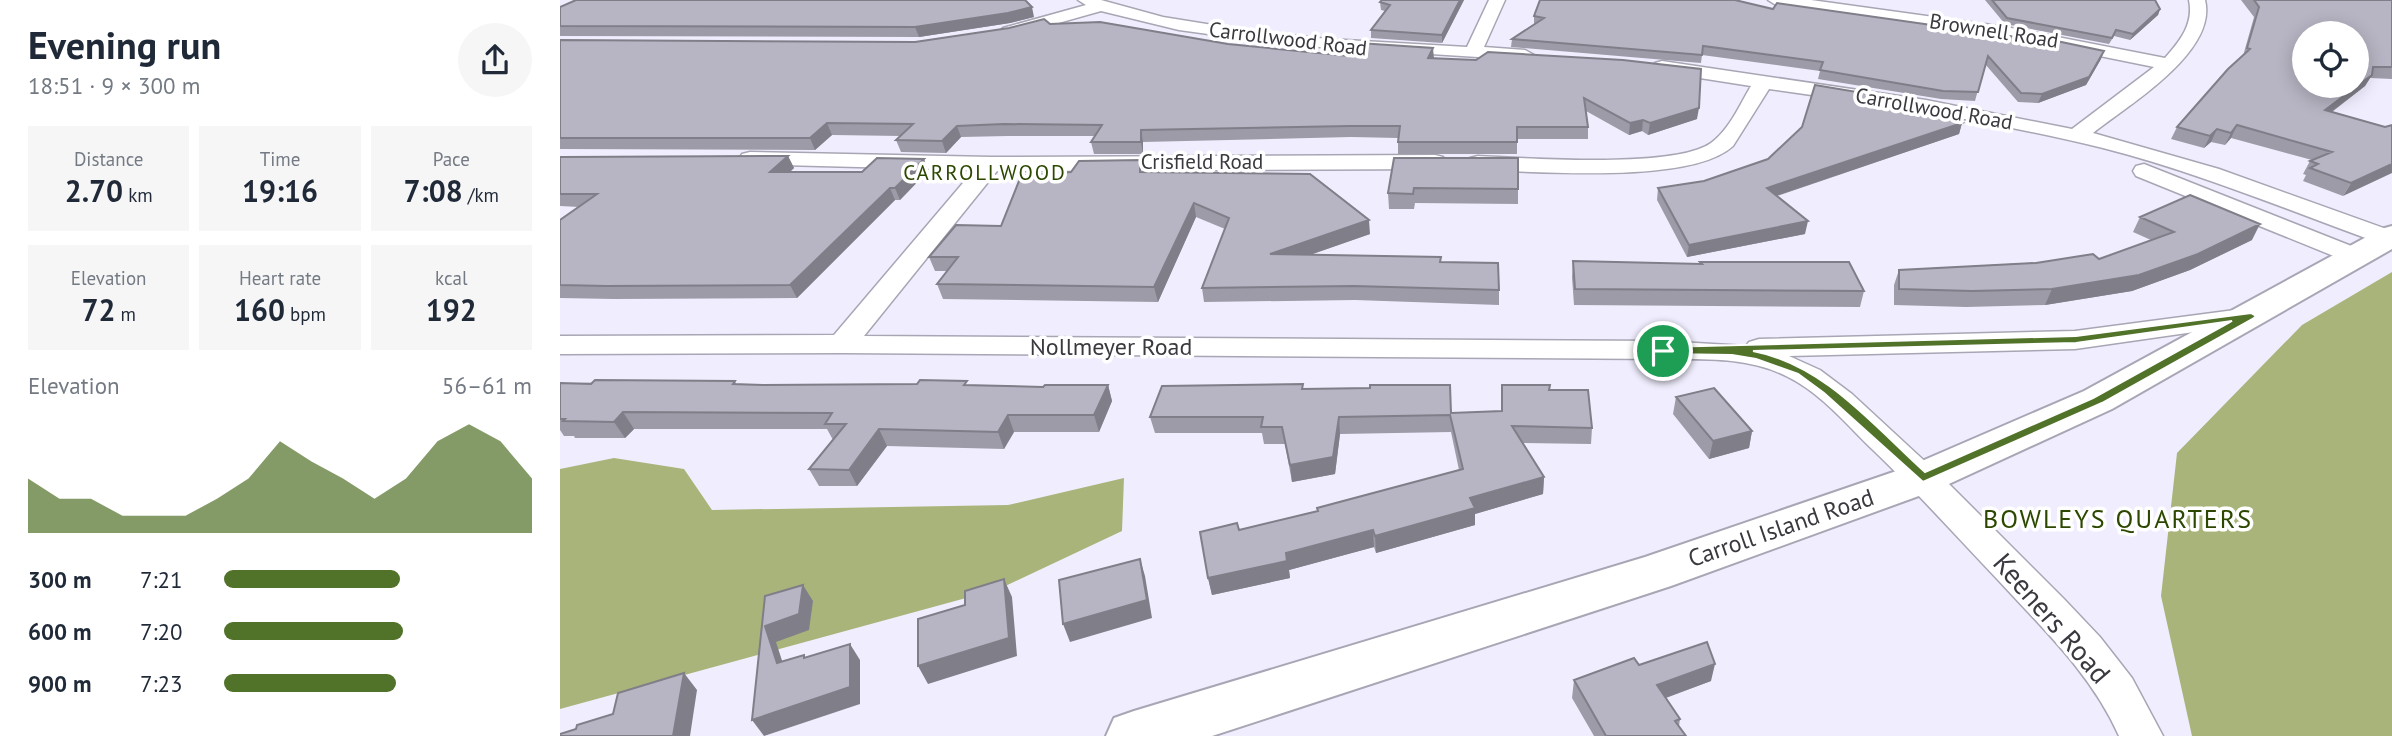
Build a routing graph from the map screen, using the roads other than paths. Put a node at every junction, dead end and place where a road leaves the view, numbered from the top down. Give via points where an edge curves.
1 (1497, 0) edge
2 (1776, 0) edge
3 (2197, 0) edge
4 (1093, 3) edge
5 (995, 35) edge
6 (1473, 52) junction
7 (1538, 56) edge
8 (1639, 64) edge
9 (2169, 64) junction
10 (1763, 81) junction
11 (2075, 137) junction
12 (734, 159) edge
13 (991, 164) junction
14 (2378, 243) edge
15 (2251, 316) junction
16 (842, 344) junction
17 (560, 345) edge
18 (1663, 351) junction
19 (1923, 478) junction
20 (1134, 736) edge
21 (2141, 736) edge

1 - 6 street
2 - 9 street, Brownell Road via 1935,13
3 - 9 street via 2198,22
4 - 5 street via 1069,17
4 - 6 street, Carrollwood Road via 1173,24 1250,36 1362,48
6 - 7 street, Carrollwood Road
8 - 10 street, Carrollwood Road
9 - 11 street
10 - 11 street, Carrollwood Road via 1926,106
10 - 13 street, Crisfield Road via 1725,142 1708,154 1680,162
11 - 14 street, Carrollwood Road via 2179,163
11 - 14 street, Carrollwood Road via 2119,161
12 - 13 street, Crisfield Road
13 - 16 street
14 - 15 street, Carroll Island Road
15 - 18 street, Nollmeyer Road via 2076,340
15 - 19 street, Carroll Island Road via 2098,400
16 - 17 street, Nollmeyer Road
16 - 18 street, Nollmeyer Road
18 - 19 street, Nollmeyer Road via 1732,351 1802,372 1829,390
19 - 20 street, Carroll Island Road via 1641,577
19 - 21 street, Keeners Road via 2068,629 2115,690

